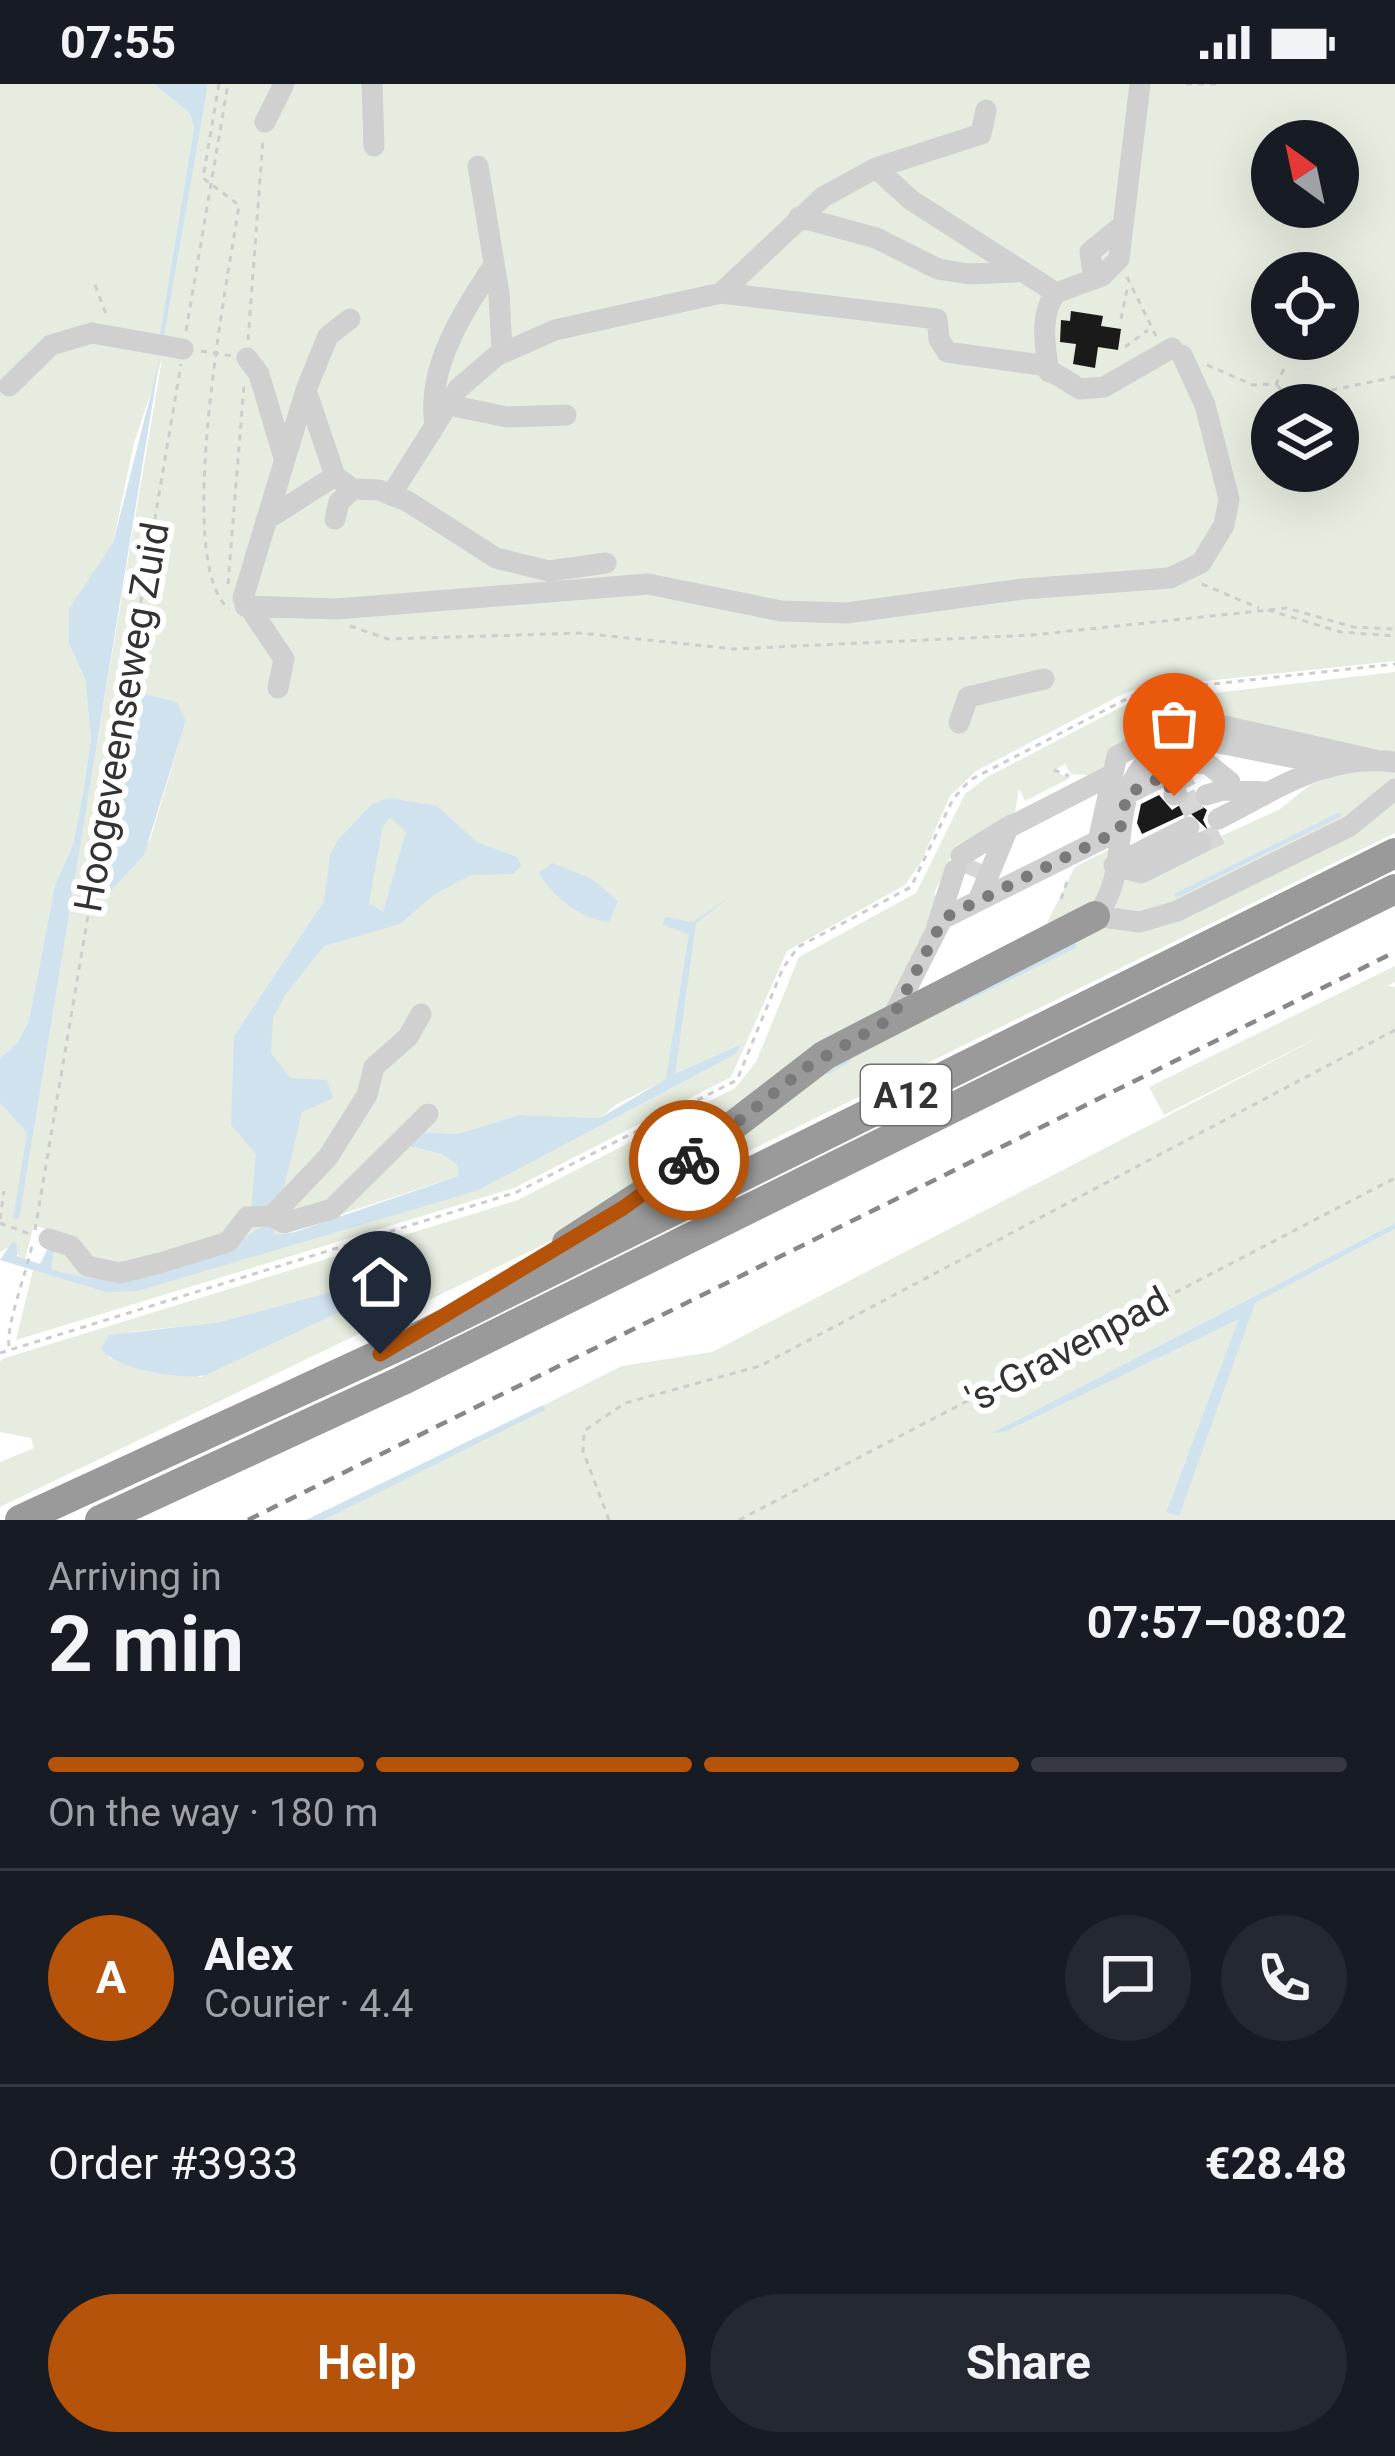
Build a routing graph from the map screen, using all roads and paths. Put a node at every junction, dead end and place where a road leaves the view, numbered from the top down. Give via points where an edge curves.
1 (219, 84) edge
2 (235, 84) edge
3 (284, 84) edge
4 (372, 84) edge
5 (1140, 84) edge
6 (1186, 84) edge
7 (1219, 84) edge
8 (227, 87) edge
9 (986, 110) dead end
10 (265, 122) joint
11 (374, 146) dead end
12 (478, 166) dead end
13 (876, 167) junction
14 (212, 183) junction
15 (800, 217) junction
16 (1123, 225) junction
17 (1119, 259) junction
18 (494, 265) junction
19 (1017, 272) junction
20 (1102, 276) junction
21 (1129, 282) junction
22 (95, 285) dead end
23 (721, 293) junction
24 (1056, 293) junction
25 (1097, 304) dead end
26 (350, 319) dead end
27 (1120, 319) dead end
28 (1150, 329) junction
29 (115, 337) junction
30 (51, 345) junction
31 (1125, 347) dead end
32 (183, 349) junction
33 (1177, 351) junction
34 (217, 353) junction
35 (502, 353) junction
36 (247, 358) junction
37 (1286, 364) dead end
38 (58, 370) dead end
39 (1049, 371) junction
40 (1395, 377) edge
41 (1251, 384) edge
42 (1276, 384) edge
43 (1359, 384) edge
44 (9, 386) dead end
45 (306, 390) junction
46 (448, 404) junction
47 (566, 415) dead end
48 (435, 426) junction
49 (284, 459) junction
50 (344, 483) junction
51 (391, 495) junction
52 (334, 519) dead end
53 (266, 520) junction
54 (606, 562) dead end
55 (1189, 572) junction
56 (246, 607) junction
57 (1264, 609) junction
58 (337, 618) dead end
59 (1395, 628) edge
60 (1395, 636) edge
61 (1395, 664) edge
62 (1044, 679) dead end
63 (278, 688) dead end
64 (959, 723) dead end
65 (1385, 761) edge
66 (1331, 765) junction
67 (1054, 770) dead end
68 (1111, 776) junction
69 (1075, 778) dead end
70 (1201, 785) junction
71 (1395, 789) edge
72 (1261, 792) junction
73 (1017, 822) junction
74 (1120, 830) junction
75 (1098, 841) junction
76 (1395, 853) edge
77 (1114, 865) junction
78 (1395, 889) edge
79 (978, 901) junction
80 (1095, 916) junction
81 (936, 929) junction
82 (421, 1014) dead end
83 (892, 1018) junction
84 (1395, 1030) edge
85 (428, 1114) dead end
86 (1395, 1178) edge
87 (4, 1191) dead end
88 (272, 1216) junction
89 (0, 1221) edge
90 (41, 1238) junction
91 (418, 1337) junction
92 (9, 1347) junction
93 (0, 1353) edge
94 (20, 1520) edge
95 (100, 1520) edge
96 (609, 1520) edge
97 (739, 1520) edge

1 - 14 path via 202,178
2 - 8 path
3 - 10 lane
4 - 11 lane
5 - 16 lane
6 - 7 path
8 - 14 path, Hoogeveenseweg Zuid
9 - 13 lane via 981,134
10 - 36 path
12 - 18 lane
13 - 15 lane
13 - 19 lane via 910,200
14 - 32 path, Hoogeveenseweg Zuid
14 - 34 path via 239,206
15 - 19 lane via 876,238 938,269
15 - 23 lane
16 - 17 lane
16 - 20 lane via 1090,252 1093,273
17 - 20 lane
17 - 21 path
18 - 35 lane
18 - 48 lane via 456,323 431,399
19 - 24 lane
20 - 24 lane
20 - 25 lane
21 - 27 path
21 - 28 path
22 - 29 path
23 - 35 lane via 555,330
23 - 39 lane via 937,320 947,352
24 - 39 lane via 1044,341
26 - 45 lane via 328,336
28 - 31 path
28 - 33 path
29 - 30 lane via 92,333
29 - 32 lane
30 - 38 lane
30 - 44 lane
32 - 34 path
32 - 90 path, Hoogeveenseweg Zuid
33 - 39 lane via 1104,387 1080,389
33 - 41 path
33 - 55 lane via 1205,405 1229,500 1216,539
34 - 36 path
34 - 56 path via 203,472 210,577 219,600
35 - 46 lane
36 - 49 lane
36 - 56 path via 226,571 230,594
37 - 42 path
40 - 43 path
45 - 49 lane
45 - 50 lane
46 - 47 lane via 507,417
46 - 48 lane
48 - 51 lane
49 - 53 lane
50 - 51 lane
50 - 52 lane
50 - 53 lane
51 - 54 lane via 496,558 549,572
53 - 56 lane
55 - 56 lane via 847,614 781,611 648,584 425,604
55 - 57 path
56 - 63 lane via 284,659
57 - 58 path via 1032,635 734,649 580,633 388,639
57 - 59 path
57 - 60 path via 1341,632
61 - 92 path via 1123,698 986,767 953,799 911,886 798,947 737,1080 517,1192
62 - 64 lane via 968,698
65 - 66 lane
65 - 68 lane via 1192,720 1121,752
66 - 70 lane via 1216,742
66 - 72 lane
67 - 69 path
68 - 73 lane
68 - 75 lane
70 - 72 lane
70 - 72 lane
70 - 72 lane via 1208,764
71 - 80 lane, A12 via 1342,830 1167,915 1140,922
73 - 79 lane via 1004,833
73 - 81 lane via 993,834 966,866
74 - 75 lane
74 - 77 lane
74 - 77 lane via 1139,768 1179,803 1142,873
75 - 79 lane
76 - 91 highway, A12
77 - 80 lane
78 - 95 highway, A12 via 401,1381
79 - 81 lane
80 - 83 highway, A12
81 - 83 lane, A12
82 - 88 lane via 374,1067 367,1095 328,1156
83 - 91 highway, A12 via 807,1067 623,1208
84 - 96 path via 760,1366 601,1416 584,1431 583,1451
85 - 88 lane via 332,1209 284,1223
86 - 97 path, 's-Gravenpad
87 - 89 path
88 - 90 lane via 248,1217 227,1242 120,1273 87,1266 71,1246
89 - 90 path
90 - 92 path, Hoogeveenseweg Zuid
91 - 94 highway, A12
92 - 93 path

